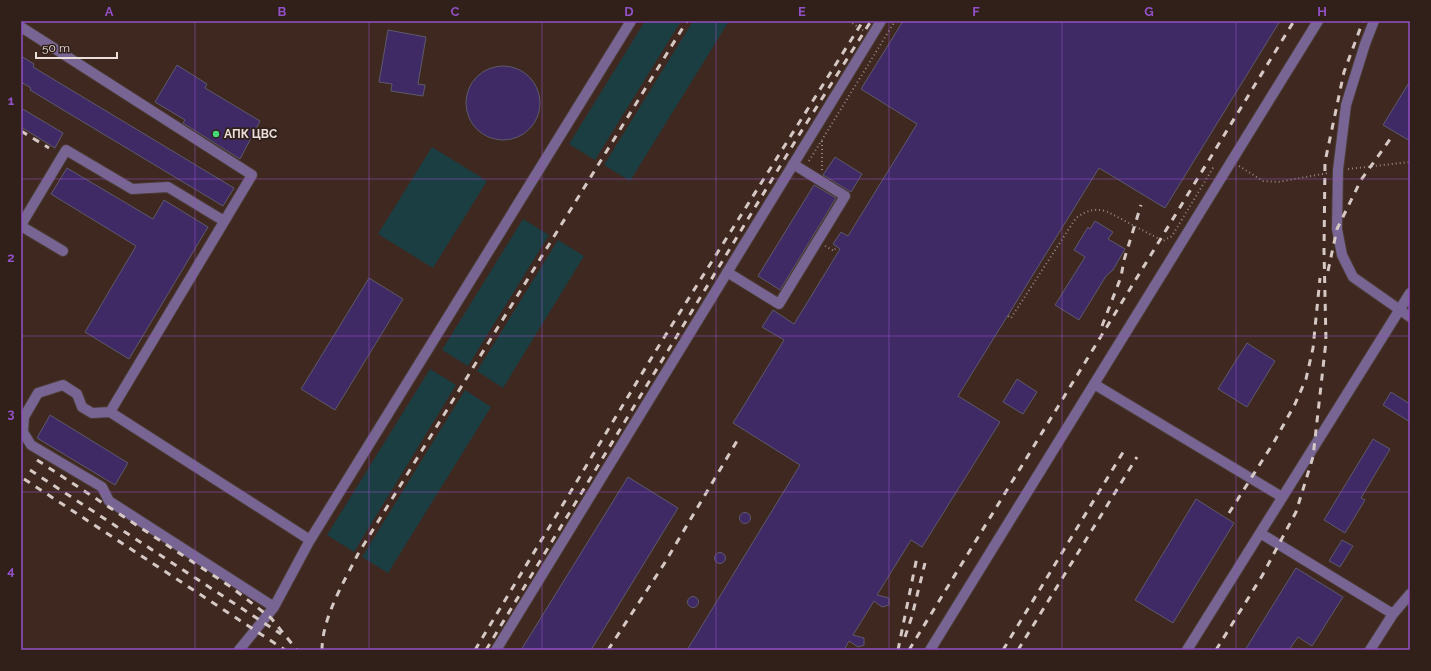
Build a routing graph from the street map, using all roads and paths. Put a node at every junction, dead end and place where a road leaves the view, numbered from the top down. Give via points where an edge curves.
1 (630, 21) edge
2 (849, 21) edge
3 (881, 21) edge
4 (895, 21) edge
5 (1318, 21) edge
6 (1374, 21) edge
7 (21, 27) edge
8 (871, 37) junction
9 (822, 139) junction
10 (793, 164) junction
11 (1237, 165) dead end
12 (1213, 168) dead end
13 (803, 170) junction
14 (821, 181) junction
15 (1278, 182) dead end
16 (224, 222) junction
17 (21, 226) edge
18 (837, 246) dead end
19 (63, 251) dead end
20 (834, 251) dead end
21 (727, 272) junction
22 (1410, 293) edge
23 (1399, 310) junction
24 (1008, 316) dead end
25 (1410, 317) edge
26 (1094, 384) junction
27 (110, 412) junction
28 (1282, 497) junction
29 (1260, 533) junction
30 (310, 540) junction
31 (1410, 594) edge
32 (274, 607) junction
33 (1393, 614) junction
34 (239, 650) edge
35 (496, 650) edge
36 (930, 650) edge
37 (1187, 650) edge
38 (1370, 650) edge

1 - 30 lane
2 - 8 path
3 - 8 lane
4 - 9 path
5 - 26 lane
6 - 23 lane via 1346,105 1338,170 1336,229 1342,255 1353,277
7 - 16 lane via 252,175
8 - 10 lane
9 - 13 path
9 - 14 path
10 - 13 lane
10 - 21 lane
11 - 15 path via 1263,180
12 - 24 path via 1172,236 1163,241 1106,211 1096,209 1076,218 1011,318
13 - 14 lane
14 - 21 lane via 845,196 779,304
16 - 17 lane via 168,188 132,189 66,150
16 - 27 lane
17 - 19 lane
18 - 20 path
21 - 35 lane
22 - 23 lane
23 - 25 lane
23 - 28 lane
26 - 28 lane
26 - 36 lane
27 - 30 lane
27 - 32 lane via 92,413 82,407 78,394 63,385 38,393 24,417 23,432 31,445 102,487 109,501
28 - 29 lane
29 - 33 lane
29 - 37 lane
30 - 32 lane
31 - 33 lane
32 - 34 lane
33 - 38 lane

